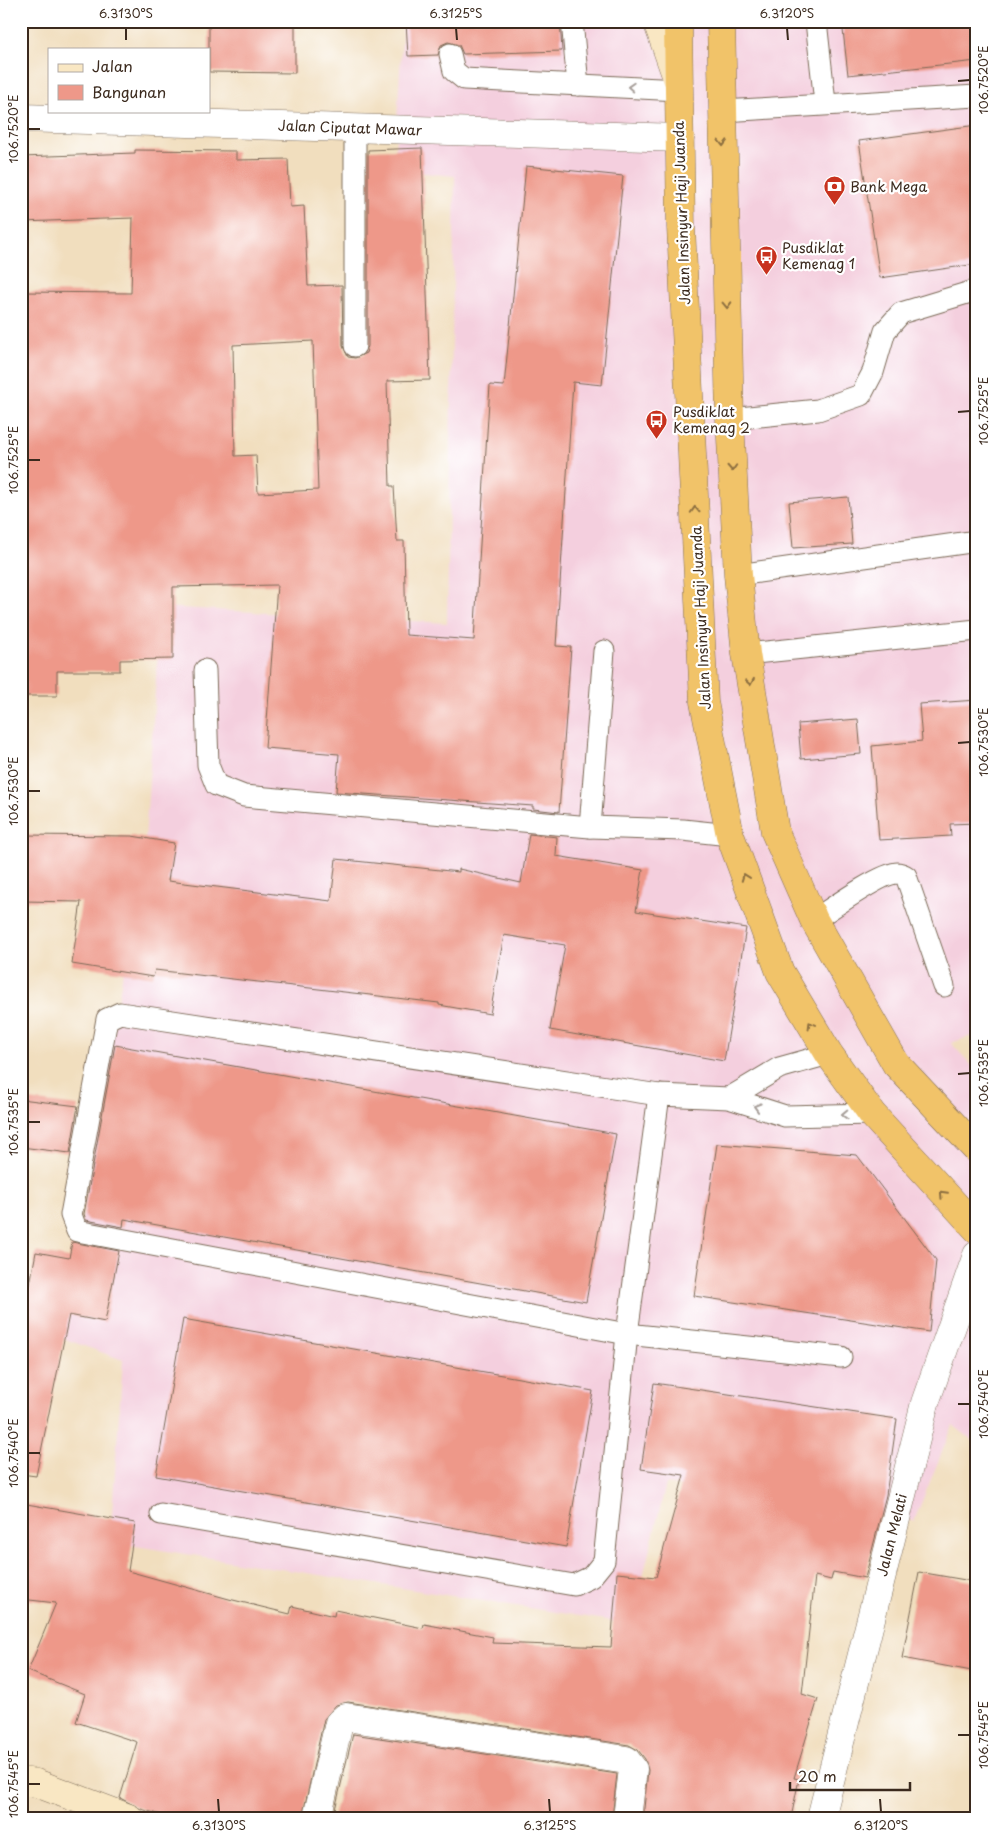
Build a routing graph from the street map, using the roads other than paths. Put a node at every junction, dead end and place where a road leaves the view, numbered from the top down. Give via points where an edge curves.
1 (572, 21) edge
2 (657, 21) edge
3 (678, 21) edge
4 (721, 21) edge
5 (731, 21) edge
6 (816, 21) edge
7 (450, 54) dead end
8 (722, 76) junction
9 (578, 85) junction
10 (679, 86) junction
11 (977, 96) edge
12 (826, 104) junction
13 (723, 111) junction
14 (21, 118) edge
15 (355, 128) junction
16 (680, 138) junction
17 (977, 290) edge
18 (355, 346) dead end
19 (730, 419) junction
20 (977, 541) edge
21 (738, 575) junction
22 (977, 630) edge
23 (604, 651) dead end
24 (746, 654) junction
25 (205, 670) dead end
26 (590, 827) junction
27 (730, 835) junction
28 (814, 920) junction
29 (944, 986) dead end
30 (829, 1054) junction
31 (659, 1095) junction
32 (729, 1098) junction
33 (872, 1114) junction
34 (977, 1150) edge
35 (977, 1229) edge
36 (977, 1255) edge
37 (627, 1334) junction
38 (841, 1357) dead end
39 (161, 1514) dead end
40 (21, 1780) edge
41 (129, 1818) edge
42 (317, 1818) edge
43 (627, 1818) edge
44 (821, 1818) edge

1 - 9 lane
2 - 10 main road, Jalan Insinyur Haji Juanda
3 - 10 highway
4 - 8 highway
5 - 8 main road
6 - 12 lane
7 - 9 lane via 454,71 464,79
8 - 13 highway
10 -> 9 lane
10 - 16 highway, Jalan Insinyur Haji Juanda
11 - 12 lane
12 - 13 lane
13 -> 19 highway
14 - 15 street, Jalan Ciputat Mawar
15 - 16 street, Jalan Ciputat Mawar
15 - 18 lane
27 -> 16 highway, Jalan Insinyur Haji Juanda via 704,702
17 - 19 lane via 901,313 885,331 873,372 860,395 818,410
19 -> 21 highway
20 - 21 lane
21 - 24 highway
22 - 24 lane
23 - 26 lane
24 -> 28 highway via 775,832
25 - 26 lane via 208,765 216,786 244,796
26 - 27 lane
30 -> 27 highway, Jalan Insinyur Haji Juanda via 780,972
28 - 29 lane via 864,887 893,874 906,876
28 - 34 highway via 896,1064
30 - 32 lane via 779,1068
30 - 33 highway, Jalan Insinyur Haji Juanda
31 - 32 lane
31 - 37 lane
31 - 37 lane via 120,1013 107,1019 71,1215 78,1231
33 -> 32 lane via 785,1116
35 -> 33 highway, Jalan Insinyur Haji Juanda
36 - 44 street, Jalan Melati via 925,1403
37 - 38 lane
37 - 39 lane via 604,1561 591,1577 574,1585
40 - 41 main road
42 - 43 street via 339,1724 346,1717 626,1760 633,1769

